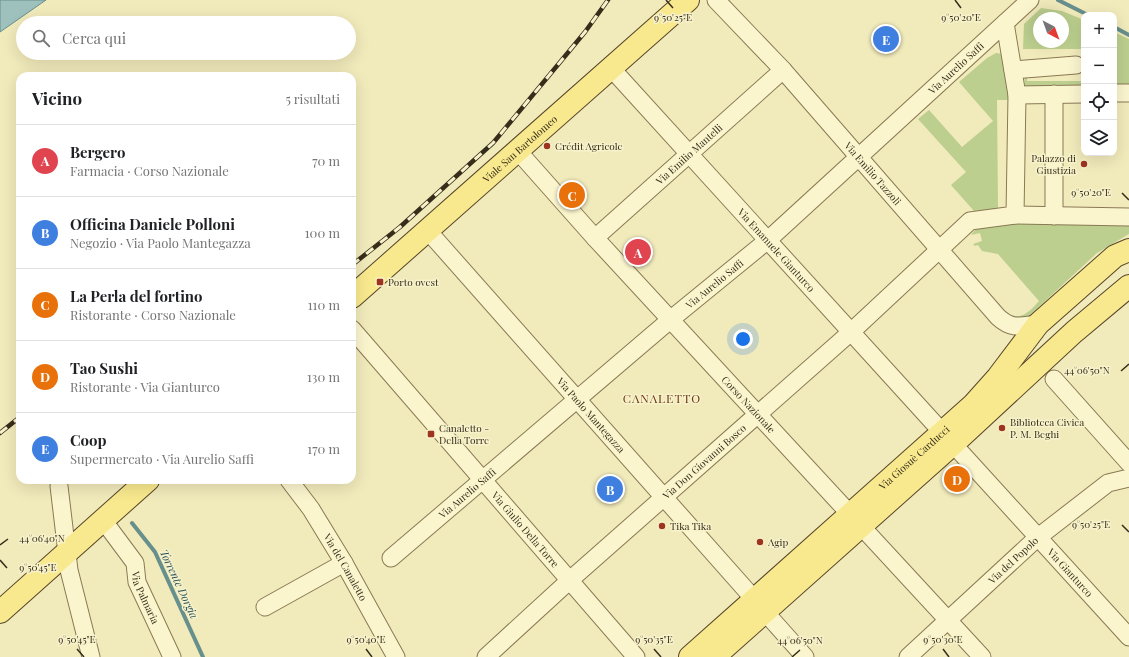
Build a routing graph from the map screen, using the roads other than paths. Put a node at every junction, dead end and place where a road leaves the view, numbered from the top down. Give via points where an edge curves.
1 (688, 0) edge
2 (716, 0) edge
3 (1030, 0) edge
4 (1005, 23) junction
5 (1076, 64) dead end
6 (611, 68) junction
7 (783, 70) junction
8 (1013, 70) junction
9 (1117, 93) edge
10 (1129, 93) edge
11 (1054, 94) junction
12 (1081, 94) edge
13 (1018, 95) junction
14 (518, 150) junction
15 (689, 155) junction
16 (859, 157) junction
17 (1015, 215) junction
18 (1054, 216) junction
19 (1129, 217) edge
20 (428, 231) junction
21 (595, 238) junction
22 (768, 240) junction
23 (939, 249) junction
24 (1129, 250) edge
25 (1129, 286) edge
26 (356, 294) edge
27 (670, 320) junction
28 (1038, 324) junction
29 (851, 332) junction
30 (356, 334) edge
31 (1054, 378) dead end
32 (578, 399) junction
33 (759, 414) junction
34 (947, 438) junction
35 (1129, 463) edge
36 (1129, 478) edge
37 (482, 480) junction
38 (144, 484) edge
39 (292, 484) edge
40 (58, 486) dead end
41 (664, 498) junction
42 (856, 519) junction
43 (103, 520) junction
44 (1037, 538) junction
45 (67, 552) junction
46 (391, 558) dead end
47 (344, 563) junction
48 (570, 580) junction
49 (759, 606) junction
50 (265, 607) dead end
51 (0, 612) edge
52 (949, 620) junction
53 (1127, 633) edge
54 (91, 657) edge
55 (172, 657) edge
56 (396, 657) edge
57 (486, 657) edge
58 (636, 657) edge
59 (690, 657) edge
60 (714, 657) edge
61 (805, 657) edge
62 (908, 657) edge
63 (982, 657) edge

1 - 6 main road, Viale San Bartolomeo
2 - 7 street, Via Emilio Tazzoli
3 - 4 street, Via Aurelio Saffi
4 - 8 street
4 - 16 street, Via Aurelio Saffi
5 - 8 street
6 - 14 main road, Viale San Bartolomeo
6 - 15 street, Via Emanuele Gianturco
7 - 15 street, Via Emilio Mantelli
7 - 16 street, Via Emilio Tazzoli
8 - 13 street
9 - 10 street
11 - 12 street
11 - 13 street
11 - 18 street
13 - 17 street
14 - 20 main road, Viale San Bartolomeo
14 - 21 street, Corso Nazionale
15 - 21 street, Via Emilio Mantelli
15 - 22 street, Via Emanuele Gianturco
16 - 22 street, Via Aurelio Saffi
16 - 23 street, Via Emilio Tazzoli
17 - 18 street, Via Don Giovanni Bosco
17 - 23 street, Via Don Giovanni Bosco via 970,221
18 - 19 street, Via Don Giovanni Bosco
20 - 26 main road, Viale San Bartolomeo
20 - 32 street, Via Paolo Mantegazza
21 - 27 street, Corso Nazionale
22 - 27 street, Via Aurelio Saffi
22 - 29 street, Via Emanuele Gianturco
23 - 28 street, Via Emilio Tazzoli via 1005,324 1013,327
23 - 29 street, Via Don Giovanni Bosco
24 - 28 main road, Via Giosuè Carducci via 1115,256
25 - 34 main road, Via Giosuè Carducci
27 - 32 street, Via Aurelio Saffi
27 - 33 street, Corso Nazionale
28 - 34 main road, Via Giosuè Carducci
29 - 33 street, Via Don Giovanni Bosco
29 - 34 street, Via Emanuele Gianturco
30 - 37 street, Via Giulio Della Torre
31 - 35 street
32 - 37 street, Via Aurelio Saffi
32 - 41 street, Via Paolo Mantegazza
33 - 41 street, Via Don Giovanni Bosco
33 - 42 street, Corso Nazionale
34 - 42 main road, Via Giosuè Carducci
34 - 44 street, Via Gianturco
36 - 44 street, Via del Popolo via 1108,483
37 - 46 street, Via Aurelio Saffi
37 - 48 street, Via Giulio Della Torre
38 - 43 main road
39 - 47 street, Via del Canaletto via 312,509
40 - 45 street
41 - 48 street, Via Don Giovanni Bosco
41 - 49 street, Via Paolo Mantegazza
42 - 49 main road, Via Giosuè Carducci
42 - 52 street, Corso Nazionale
43 - 45 main road
43 - 55 street, Via Palmaria via 135,563 137,582
44 - 52 street, Via del Popolo
44 - 53 street, Via Gianturco
45 - 51 main road
45 - 54 street via 69,570
47 - 50 street
47 - 56 street, Via del Canaletto
48 - 57 street, Via Don Giovanni Bosco
48 - 58 street, Via Giulio Della Torre
49 - 59 main road, Via Giosuè Carducci
49 - 60 main road, Via Giosuè Carducci
49 - 61 street, Via Paolo Mantegazza
52 - 62 street, Via del Popolo
52 - 63 street, Corso Nazionale

